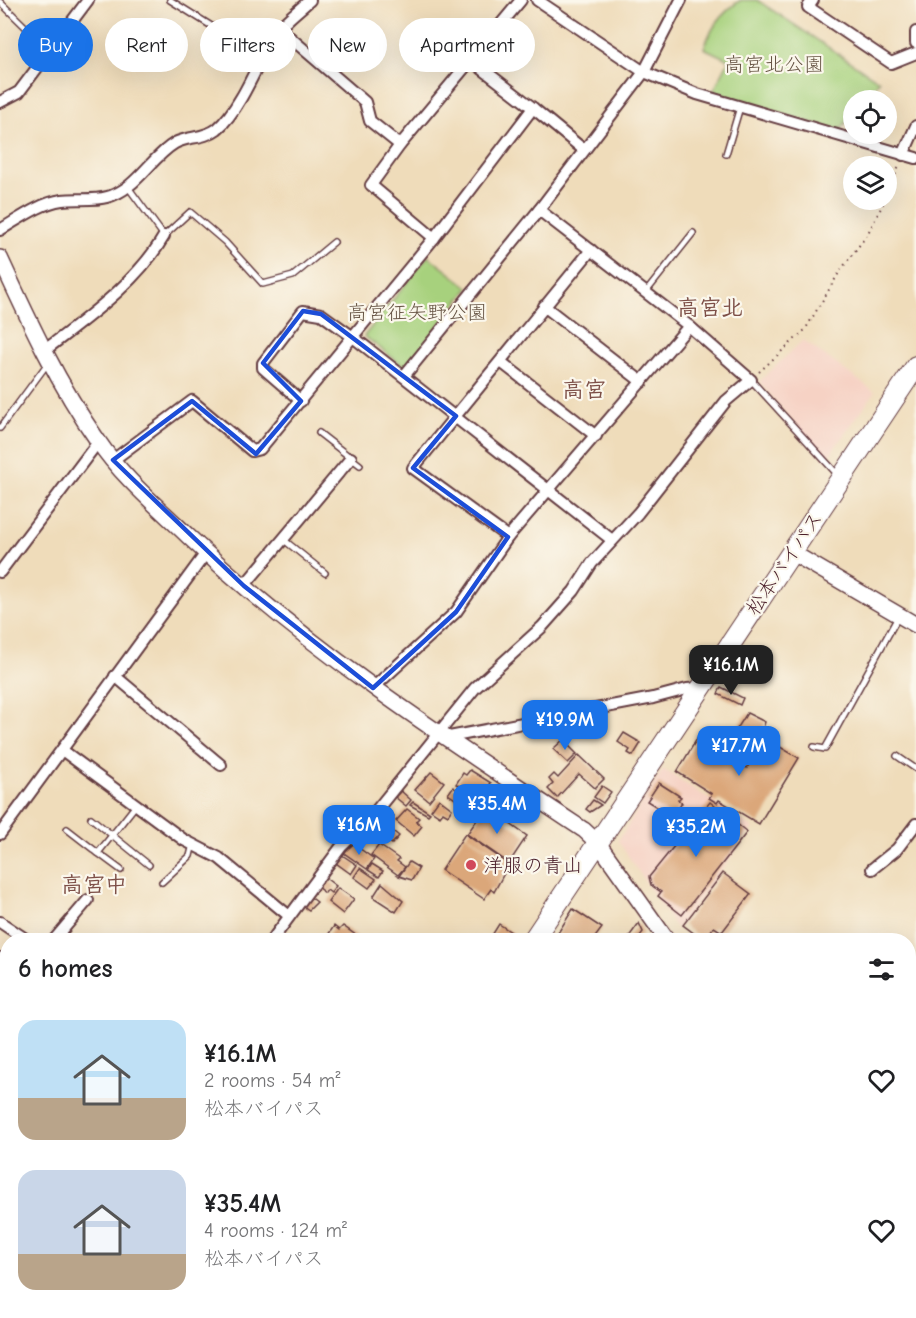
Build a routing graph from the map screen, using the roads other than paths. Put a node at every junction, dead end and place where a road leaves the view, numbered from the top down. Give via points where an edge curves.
1 (88, 0) edge
2 (170, 0) edge
3 (310, 0) edge
4 (521, 0) edge
5 (537, 0) edge
6 (681, 0) edge
7 (813, 0) edge
8 (0, 2) edge
9 (75, 18) edge
10 (290, 18) edge
11 (507, 18) edge
12 (200, 19) edge
13 (18, 20) edge
14 (916, 32) edge
15 (296, 43) edge
16 (916, 43) edge
17 (916, 53) edge
18 (34, 72) edge
19 (256, 72) edge
20 (463, 72) edge
21 (486, 72) edge
22 (644, 72) junction
23 (0, 102) edge
24 (740, 107) junction
25 (533, 108) junction
26 (916, 126) edge
27 (400, 145) junction
28 (584, 150) junction
29 (726, 154) dead end
30 (903, 155) junction
31 (916, 158) edge
32 (128, 187) junction
33 (539, 210) junction
34 (0, 230) edge
35 (693, 233) dead end
36 (164, 236) junction
37 (434, 238) junction
38 (334, 242) dead end
39 (591, 250) junction
40 (0, 258) edge
41 (645, 293) junction
42 (544, 306) junction
43 (688, 326) junction
44 (353, 337) junction
45 (44, 359) junction
46 (501, 362) junction
47 (916, 366) edge
48 (404, 376) junction
49 (751, 380) junction
50 (642, 382) junction
51 (302, 401) junction
52 (456, 416) junction
53 (0, 428) edge
54 (319, 433) dead end
55 (596, 436) junction
56 (98, 442) junction
57 (113, 460) junction
58 (356, 461) joint
59 (841, 478) junction
60 (551, 490) junction
61 (508, 537) junction
62 (282, 538) junction
63 (612, 540) junction
64 (791, 552) junction
65 (206, 553) junction
66 (0, 572) edge
67 (325, 573) dead end
68 (244, 586) junction
69 (899, 615) junction
70 (916, 625) edge
71 (115, 676) junction
72 (373, 688) junction
73 (700, 688) junction
74 (441, 736) junction
75 (814, 747) dead end
76 (62, 750) junction
77 (897, 756) dead end
78 (221, 765) dead end
79 (916, 769) edge
80 (136, 805) junction
81 (91, 818) dead end
82 (916, 824) edge
83 (67, 829) dead end
84 (0, 834) edge
85 (112, 834) junction
86 (598, 843) junction
87 (193, 844) junction
88 (98, 853) junction
89 (149, 865) dead end
90 (872, 869) dead end
91 (121, 870) dead end
92 (162, 882) dead end
93 (88, 900) dead end
94 (288, 915) junction
95 (0, 922) edge
96 (16, 933) edge
97 (60, 933) edge
98 (276, 933) edge
99 (538, 933) edge
100 (662, 933) edge

1 - 9 street
2 - 12 lane
3 - 10 street
4 - 11 street
5 - 22 street
6 - 22 street
7 - 17 street via 808,7 891,63
8 - 13 lane
14 - 16 street
15 - 27 street via 365,102 370,121
18 - 23 street via 19,92
19 - 32 street via 218,128 201,138 178,141 164,150
20 - 27 street
21 - 25 street
22 - 24 street
22 - 28 street
24 - 29 lane
24 - 30 street
25 - 28 street
25 - 37 street
26 - 30 street
27 - 37 street via 371,186
28 - 33 street
30 - 31 street
32 - 34 street via 108,197 60,200
32 - 36 lane
33 - 39 street
33 - 48 street
35 - 41 lane
36 - 38 lane via 190,212 225,242 263,284 293,276
36 - 45 street via 156,251
37 - 44 street
39 - 41 street
39 - 42 street
40 - 45 street
41 - 43 street
42 - 46 street
42 - 50 street
43 - 49 street
43 - 50 street
44 - 48 street
44 - 51 street
44 - 51 street via 321,314 303,311 263,363 263,368
45 - 53 lane
45 - 56 street
46 - 52 street
46 - 55 street
47 - 59 highway, 松本バイパス
48 - 52 street
49 - 59 lane
49 - 63 street via 726,401
50 - 55 street
51 - 57 street via 260,449 252,451 192,401
52 - 60 street
52 - 61 street via 413,468
54 - 58 lane
55 - 60 street
56 - 57 street
56 - 66 street
57 - 65 street
58 - 62 street
59 - 64 highway, 松本バイパス
60 - 61 street
60 - 63 street
61 - 72 street via 456,612
62 - 67 lane
62 - 68 street
63 - 74 street via 542,627 475,688
64 - 69 street
64 - 73 highway, 松本バイパス
65 - 68 street
65 - 71 street
68 - 72 street
69 - 70 street
69 - 75 lane via 825,749
71 - 76 street
71 - 78 street
72 - 74 street
73 - 74 street
73 - 86 highway, 松本バイパス
74 - 86 street
74 - 94 street via 341,847
76 - 80 street
76 - 84 street
77 - 79 lane
80 - 85 lane
80 - 87 street
81 - 85 lane
82 - 90 street via 897,849
83 - 88 lane
85 - 88 lane
85 - 89 lane
86 - 99 highway, 松本バイパス
86 - 100 street
87 - 92 lane via 190,856
87 - 94 street via 219,858
88 - 91 lane
93 - 97 street
94 - 98 street
95 - 96 street

